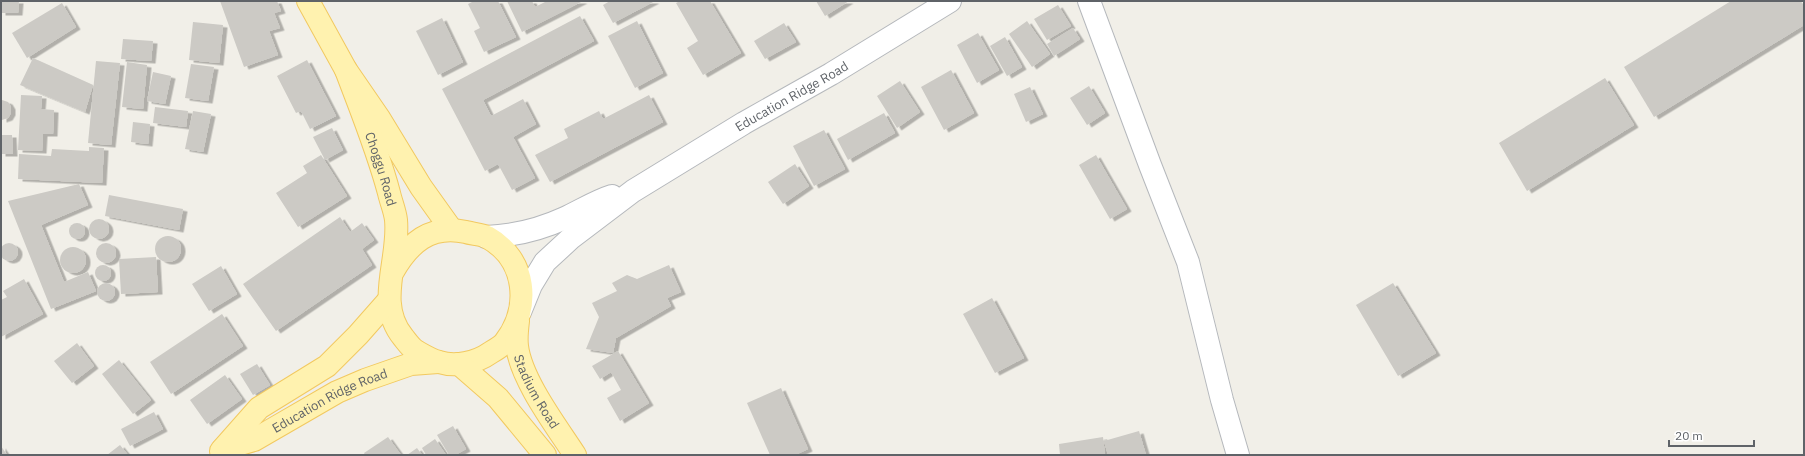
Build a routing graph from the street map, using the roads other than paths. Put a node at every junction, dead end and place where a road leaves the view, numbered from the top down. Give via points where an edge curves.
1 (308, 1) edge
2 (950, 1) edge
3 (1088, 1) edge
4 (346, 70) junction
5 (633, 191) junction
6 (451, 229) junction
7 (486, 237) junction
8 (392, 273) junction
9 (388, 301) junction
10 (519, 316) junction
11 (449, 363) junction
12 (219, 452) edge
13 (545, 455) edge
14 (575, 455) edge
15 (1238, 455) edge

1 - 4 main road, Choggu Road
2 - 5 street, Education Ridge Road
3 - 15 street via 1188,262
4 - 6 main road, Choggu Road
4 - 8 main road, Choggu Road via 382,169 396,220
5 - 7 street, Education Ridge Road via 606,198 546,225 504,236
5 - 10 street, Education Ridge Road via 571,238 546,262 531,284
6 - 7 main road
6 - 8 main road via 432,233 415,242 402,256
7 - 10 main road via 504,250 516,268 522,290
8 - 9 main road
9 - 11 main road via 395,328 413,350
9 - 12 main road, Education Ridge Road via 327,366 259,408
10 - 11 main road via 504,343 484,358
10 - 14 main road, Stadium Road via 517,347 524,368 551,421
11 - 12 main road, Education Ridge Road via 412,364 365,380 337,392 254,440
11 - 13 main road via 498,398

